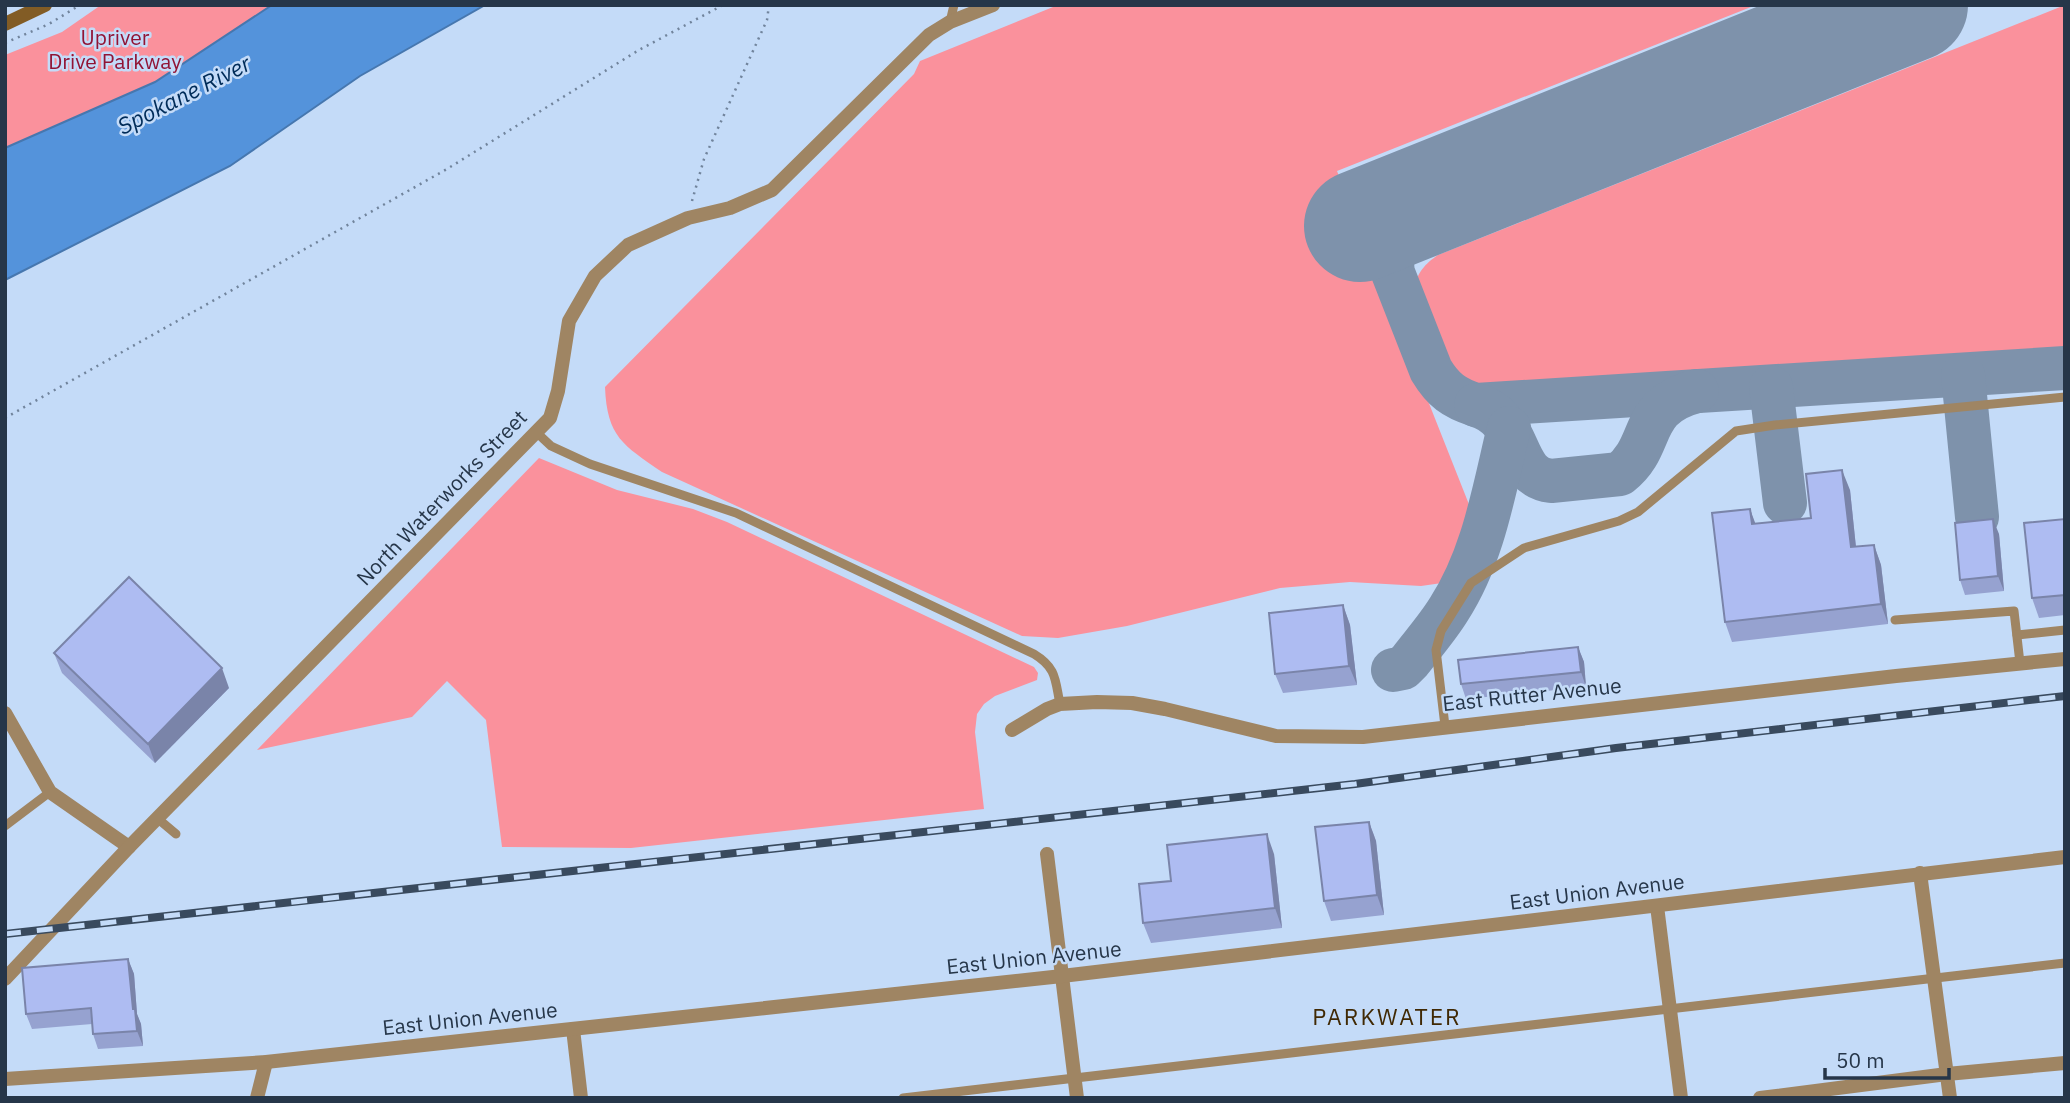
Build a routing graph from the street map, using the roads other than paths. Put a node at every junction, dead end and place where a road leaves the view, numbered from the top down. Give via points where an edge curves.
1 (46, 5) edge
2 (954, 5) edge
3 (993, 5) edge
4 (950, 22) junction
5 (5, 24) edge
6 (2065, 397) edge
7 (536, 432) junction
8 (1895, 620) dead end
9 (2065, 630) edge
10 (2017, 635) junction
11 (2065, 659) edge
12 (2020, 663) junction
13 (1060, 704) junction
14 (5, 713) edge
15 (1445, 726) junction
16 (1012, 730) dead end
17 (50, 792) junction
18 (157, 818) junction
19 (5, 826) edge
20 (176, 834) dead end
21 (129, 847) junction
22 (1047, 854) dead end
23 (2065, 857) edge
24 (1920, 873) junction
25 (1657, 906) junction
26 (2065, 963) edge
27 (1062, 976) junction
28 (1934, 978) junction
29 (5, 979) edge
30 (1670, 1008) junction
31 (573, 1029) junction
32 (267, 1062) junction
33 (2065, 1063) edge
34 (1947, 1074) junction
35 (1075, 1078) junction
36 (5, 1079) edge
37 (257, 1098) edge
38 (581, 1098) edge
39 (903, 1098) edge
40 (1077, 1098) edge
41 (1681, 1098) edge
42 (1760, 1098) edge
43 (1950, 1098) edge

1 - 5 street
2 - 4 lane
3 - 4 street, North Waterworks Street
4 - 7 street, North Waterworks Street via 929,35 772,190 730,208 688,218 628,245 596,276 569,321 550,418
6 - 15 lane via 1736,431 1638,512 1619,522 1524,548 1471,583 1441,631 1436,650
7 - 13 lane via 551,446 610,472 736,513 1034,654 1055,674
7 - 18 street, North Waterworks Street
8 - 10 lane via 2014,611
9 - 10 lane
10 - 12 lane
11 - 12 street, East Rutter Avenue
12 - 15 street, East Rutter Avenue
13 - 15 street, East Rutter Avenue via 1132,703 1276,736 1363,737
13 - 16 street, East Rutter Avenue
14 - 17 street
17 - 19 lane
17 - 21 street
18 - 20 lane
18 - 21 street, North Waterworks Street
21 - 29 street, North Waterworks Street
22 - 27 street
23 - 24 street, East Union Avenue
24 - 25 street, East Union Avenue
24 - 28 street
25 - 27 street, East Union Avenue
25 - 30 street
26 - 28 lane
27 - 31 street, East Union Avenue
27 - 35 street
28 - 30 lane
28 - 34 street
30 - 35 lane
30 - 41 street
31 - 32 street, East Union Avenue
31 - 38 street
32 - 36 street, East Union Avenue
32 - 37 street
33 - 34 street
34 - 42 street
34 - 43 street
35 - 39 lane
35 - 40 street

